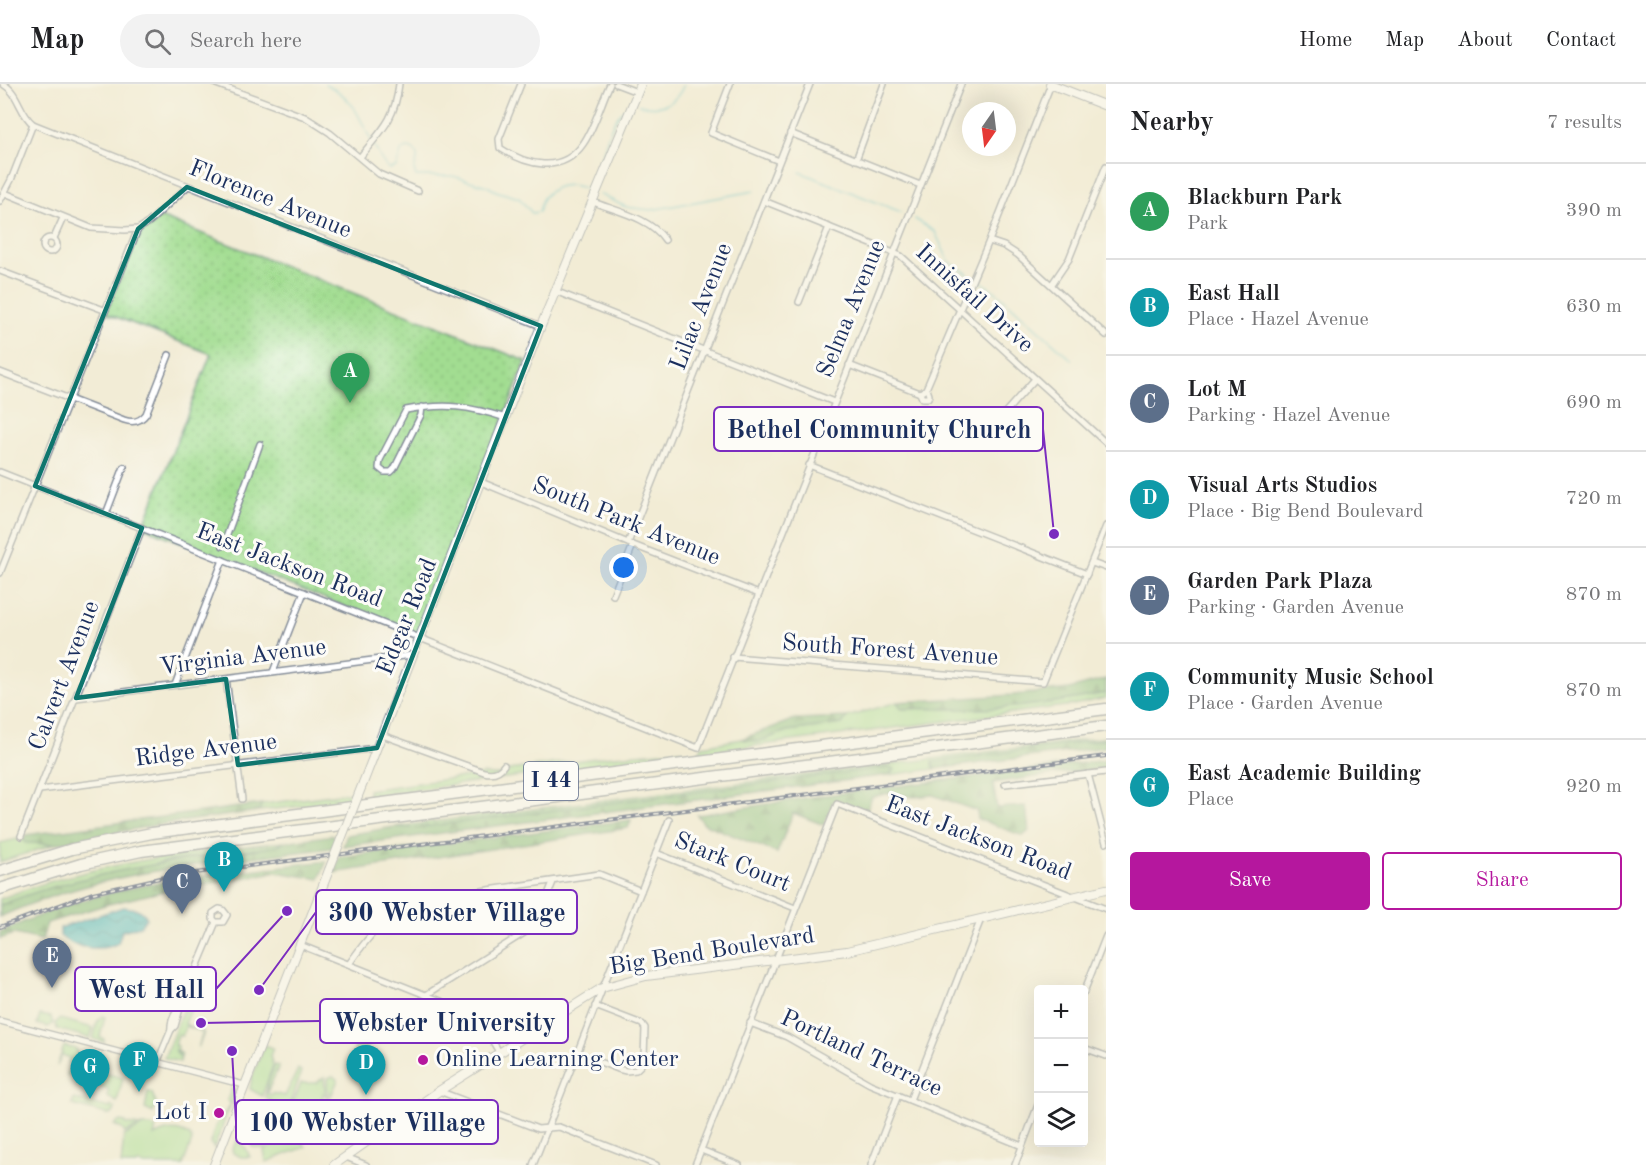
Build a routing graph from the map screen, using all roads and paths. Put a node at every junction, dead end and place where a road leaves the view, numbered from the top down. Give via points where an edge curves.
1 (3, 84) edge
2 (216, 84) edge
3 (399, 84) edge
4 (521, 84) edge
5 (610, 84) edge
6 (616, 84) edge
7 (730, 84) edge
8 (810, 84) edge
9 (884, 84) edge
10 (961, 84) edge
11 (1050, 84) edge
12 (639, 88) edge
13 (1106, 106) edge
14 (33, 124) junction
15 (790, 133) junction
16 (360, 157) junction
17 (856, 159) junction
18 (779, 161) junction
19 (1106, 166) edge
20 (920, 185) junction
21 (187, 187) junction
22 (418, 191) dead end
23 (5, 193) junction
24 (595, 196) junction
25 (0, 201) edge
26 (764, 201) junction
27 (63, 218) junction
28 (829, 227) junction
29 (138, 229) junction
30 (54, 238) dead end
31 (665, 240) dead end
32 (989, 241) junction
33 (894, 253) junction
34 (0, 271) edge
35 (1052, 284) junction
36 (555, 291) junction
37 (798, 302) dead end
38 (960, 309) junction
39 (104, 310) junction
40 (541, 326) junction
41 (1106, 335) edge
42 (705, 351) junction
43 (169, 355) dead end
44 (849, 365) junction
45 (0, 372) edge
46 (1035, 379) junction
47 (69, 399) junction
48 (834, 402) junction
49 (422, 407) junction
50 (506, 418) junction
51 (993, 426) dead end
52 (1106, 442) edge
53 (260, 444) dead end
54 (810, 465) junction
55 (124, 467) dead end
56 (0, 472) edge
57 (481, 483) junction
58 (34, 486) junction
59 (106, 513) junction
60 (1106, 526) edge
61 (142, 528) junction
62 (630, 544) junction
63 (223, 546) dead end
64 (223, 560) junction
65 (1092, 563) junction
66 (1106, 568) edge
67 (0, 573) edge
68 (1087, 574) junction
69 (304, 592) junction
70 (759, 594) junction
71 (613, 596) dead end
72 (421, 638) junction
73 (414, 655) junction
74 (733, 657) junction
75 (273, 672) junction
76 (226, 679) junction
77 (175, 685) junction
78 (76, 698) junction
79 (1106, 709) edge
80 (1106, 726) edge
81 (382, 735) junction
82 (377, 748) junction
83 (698, 748) joint
84 (238, 765) junction
85 (504, 765) dead end
86 (1106, 772) edge
87 (1088, 774) junction
88 (1005, 784) dead end
89 (40, 790) junction
90 (242, 799) dead end
91 (669, 820) dead end
92 (21, 836) dead end
93 (1106, 843) edge
94 (656, 853) junction
95 (0, 872) edge
96 (553, 882) junction
97 (1106, 889) edge
98 (0, 890) edge
99 (641, 891) junction
100 (1076, 896) junction
101 (795, 908) junction
102 (1106, 909) edge
103 (981, 919) junction
104 (216, 922) dead end
105 (1106, 936) edge
106 (300, 945) junction
107 (775, 960) junction
108 (350, 964) junction
109 (1086, 985) edge
110 (602, 988) junction
111 (426, 995) junction
112 (595, 1006) junction
113 (0, 1021) edge
114 (750, 1023) junction
115 (1088, 1050) edge
116 (499, 1052) junction
117 (577, 1053) junction
118 (1106, 1056) edge
119 (159, 1060) junction
120 (244, 1085) junction
121 (439, 1091) junction
122 (898, 1095) junction
123 (910, 1100) junction
124 (1034, 1115) edge
125 (547, 1129) junction
126 (1022, 1146) junction
127 (701, 1150) junction
128 (346, 1157) junction
129 (214, 1165) edge
130 (334, 1165) edge
131 (366, 1165) edge
132 (533, 1165) edge
133 (656, 1165) edge
134 (695, 1165) edge
135 (739, 1165) edge
136 (871, 1165) edge
137 (1015, 1165) edge

1 - 14 street via 12,90 25,118
2 - 16 street via 305,117
3 - 16 street via 392,116
4 - 5 street via 499,139 500,148 543,165 563,161 578,151
6 - 12 street
7 - 18 street via 711,134
8 - 15 street, Lilac Avenue
9 - 17 street
10 - 20 street, Selma Avenue
11 - 13 street
11 - 32 street
12 - 24 street, Edgar Road
14 - 21 street, Florence Avenue
14 - 23 street
15 - 17 street
15 - 18 street, Lilac Avenue
16 - 22 street via 379,174
17 - 20 street
18 - 26 street, Lilac Avenue
19 - 35 street via 1069,259
20 - 33 street, Selma Avenue
21 - 29 street
21 - 40 street, Florence Avenue
23 - 25 street
23 - 27 street
24 - 31 street via 660,231
24 - 36 street, Edgar Road
26 - 28 street, Innisfail Drive
26 - 42 street, Lilac Avenue
27 - 29 street via 91,228
27 - 30 street
28 - 33 street, Innisfail Drive
28 - 37 street
29 - 39 street
32 - 35 street via 1018,255
32 - 38 street
33 - 38 street, Innisfail Drive
33 - 44 street, Selma Avenue
34 - 39 street
35 - 41 street
36 - 40 street, Edgar Road
36 - 42 street
38 - 44 street via 924,391
38 - 46 street, Innisfail Drive
39 - 47 street
40 - 50 street, Edgar Road
42 - 48 street
42 - 62 street, Lilac Avenue
43 - 47 street via 146,414 139,421 128,421
44 - 48 street, Selma Avenue
45 - 47 street
46 - 51 street
46 - 52 street, Innisfail Drive
47 - 58 street
48 - 54 street, Selma Avenue
49 - 49 street via 406,410 380,460 379,468 384,472 394,469
49 - 50 street via 465,406
50 - 57 street, Edgar Road
53 - 63 street
54 - 68 street
54 - 70 street, Selma Avenue
55 - 59 street
56 - 58 street, East Jackson Road
57 - 62 street, South Park Avenue
57 - 72 street, Edgar Road
58 - 59 street, East Jackson Road
58 - 67 street
59 - 61 street, East Jackson Road
60 - 65 street
61 - 64 street, East Jackson Road
61 - 78 street, Calvert Avenue
62 - 70 street, South Park Avenue
62 - 71 street, Lilac Avenue
64 - 69 street, East Jackson Road
64 - 77 street
65 - 66 street
65 - 68 street
68 - 74 street, South Forest Avenue via 1043,682
69 - 72 street, East Jackson Road
69 - 75 street
70 - 74 street, Selma Avenue
72 - 73 street, Edgar Road
72 - 83 street, East Jackson Road
73 - 75 street, Virginia Avenue
73 - 81 street, Edgar Road
74 - 83 street, Selma Avenue
75 - 76 street, Virginia Avenue
76 - 77 street, Virginia Avenue
76 - 84 street
77 - 78 street, Virginia Avenue
78 - 89 street, Calvert Avenue
79 - 95 highway, I 44 via 152,833 72,849
80 - 98 highway, I 44 via 141,851 72,866
81 - 82 street, Edgar Road
81 - 85 street via 484,772 501,770
82 - 84 street, Ridge Avenue
82 - 106 street, Edgar Road, bridge
84 - 89 street, Ridge Avenue
84 - 90 street
86 - 87 street
87 - 88 street
87 - 93 street
89 - 92 street, Calvert Avenue
91 - 94 street
94 - 99 street
94 - 101 street, Stark Court
96 - 99 street via 599,874
96 - 108 street via 412,903 379,925
96 - 111 street via 532,928
97 - 100 street, Big Bend Boulevard
99 - 110 street
100 - 101 street, East Jackson Road via 837,804
100 - 102 street, East Jackson Road
100 - 103 street, Big Bend Boulevard
101 - 107 street
103 - 107 street, Big Bend Boulevard via 847,951
103 - 123 street
104 - 119 street
105 - 109 street
106 - 108 street
106 - 120 street, Edgar Road
107 - 110 street, Big Bend Boulevard via 646,976
107 - 114 street
108 - 111 street
110 - 112 street
110 - 116 street, Big Bend Boulevard
111 - 116 street via 476,1016
112 - 117 street
112 - 117 street via 642,1024 645,1048 641,1065 626,1071
113 - 119 street
114 - 122 street, Portland Terrace via 787,1037 852,1075
114 - 127 street
115 - 118 street
116 - 121 street, Big Bend Boulevard
117 - 125 street
119 - 120 street
120 - 129 street, Edgar Road
121 - 125 street
121 - 128 street, Big Bend Boulevard
122 - 123 street, Portland Terrace
122 - 136 street
123 - 126 street, Portland Terrace
124 - 126 street
125 - 132 street
125 - 133 street via 559,1127
126 - 137 street
127 - 134 street
127 - 135 street
128 - 130 street, Big Bend Boulevard
128 - 131 street

